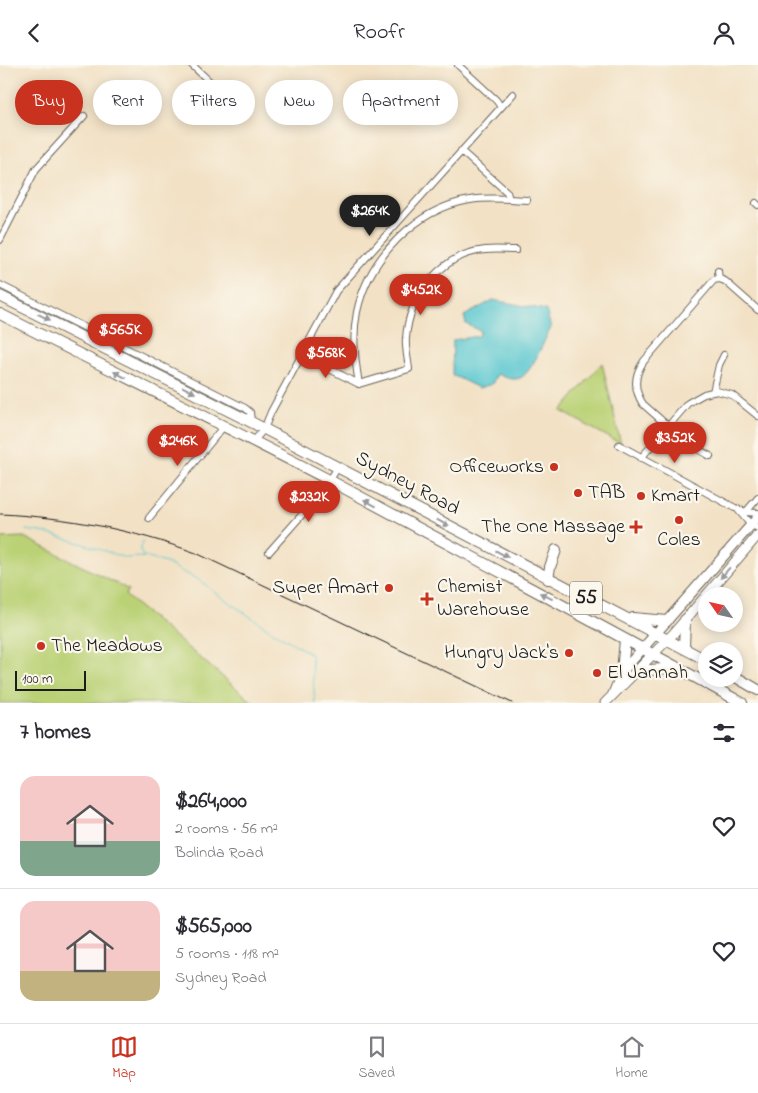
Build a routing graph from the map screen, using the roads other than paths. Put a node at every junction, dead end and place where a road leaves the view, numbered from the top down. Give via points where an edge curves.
1 (192, 65) edge
2 (458, 65) edge
3 (208, 80) edge
4 (513, 94) dead end
5 (501, 107) junction
6 (84, 116) dead end
7 (461, 151) junction
8 (509, 199) junction
9 (527, 200) dead end
10 (0, 240) edge
11 (516, 250) dead end
12 (718, 271) dead end
13 (719, 279) junction
14 (0, 285) edge
15 (0, 296) edge
16 (758, 310) edge
17 (0, 315) edge
18 (117, 349) junction
19 (302, 355) junction
20 (724, 355) dead end
21 (359, 384) junction
22 (713, 392) junction
23 (757, 412) edge
24 (259, 426) junction
25 (223, 427) junction
26 (668, 427) junction
27 (253, 442) junction
28 (619, 445) dead end
29 (710, 456) dead end
30 (641, 458) junction
31 (338, 467) junction
32 (330, 481) junction
33 (758, 498) edge
34 (745, 513) junction
35 (758, 515) edge
36 (149, 518) dead end
37 (755, 526) edge
38 (756, 541) edge
39 (556, 550) dead end
40 (269, 552) dead end
41 (548, 579) junction
42 (689, 597) junction
43 (697, 605) junction
44 (625, 617) junction
45 (685, 620) junction
46 (667, 621) junction
47 (656, 633) junction
48 (668, 639) junction
49 (625, 640) junction
50 (684, 648) junction
51 (642, 649) junction
52 (653, 655) junction
53 (698, 656) edge
54 (672, 665) junction
55 (638, 671) junction
56 (622, 672) junction
57 (743, 681) edge
58 (758, 690) edge
59 (612, 696) junction
60 (605, 703) edge
61 (742, 703) edge

1 - 3 street
2 - 5 street
4 - 5 street
5 - 7 street
6 - 10 street via 36,169
7 - 8 street via 507,192
7 - 19 street via 336,291
8 - 9 street
8 - 21 street via 494,198 452,205 430,214 397,239 367,283 357,311 355,354
11 - 21 street via 485,250 469,254 438,272 427,283 407,325 409,369
12 - 13 street
13 - 16 street
13 - 26 street via 712,282 637,372 638,397
14 - 18 street, Sydney Road
15 -> 18 highway, Sydney Road / 55
25 -> 17 highway, Sydney Road / 55
18 -> 24 highway, Sydney Road / 55
19 - 21 street
19 - 24 street via 271,412
20 - 22 street
22 - 23 street via 732,395
22 - 26 street via 699,395 691,401
24 - 27 street
24 - 31 highway, Sydney Road / 55
25 - 27 highway, Sydney Road / 55
25 - 36 street
26 - 29 street
26 - 30 street
27 - 32 highway, Sydney Road / 55
28 - 30 street
30 - 34 street
31 - 32 street
31 -> 41 highway, Sydney Road / 55
32 - 40 street
49 -> 32 highway, Sydney Road / 55
33 - 34 street
34 - 35 street
34 - 37 street
35 - 37 main road
37 - 42 main road
38 -> 43 main road
39 - 41 highway
41 - 44 highway, Sydney Road / 55
42 - 43 main road
42 - 46 main road
43 - 45 main road
44 - 46 highway
44 - 47 highway, Sydney Road / 55
45 - 48 main road
45 - 50 highway
46 - 47 main road
47 - 48 highway, Sydney Road / 55
47 - 51 main road
48 - 50 highway, Sydney Road / 55
48 - 52 main road
49 - 51 highway, Sydney Road / 55
49 - 56 highway
50 - 53 highway, Sydney Road / 55
51 - 52 highway, Sydney Road / 55
51 - 56 main road
52 - 54 highway, Sydney Road / 55
52 - 55 main road
54 - 55 highway
54 - 61 highway, Sydney Road / 55
55 - 59 main road
56 - 59 main road
57 - 58 highway
59 - 60 main road

